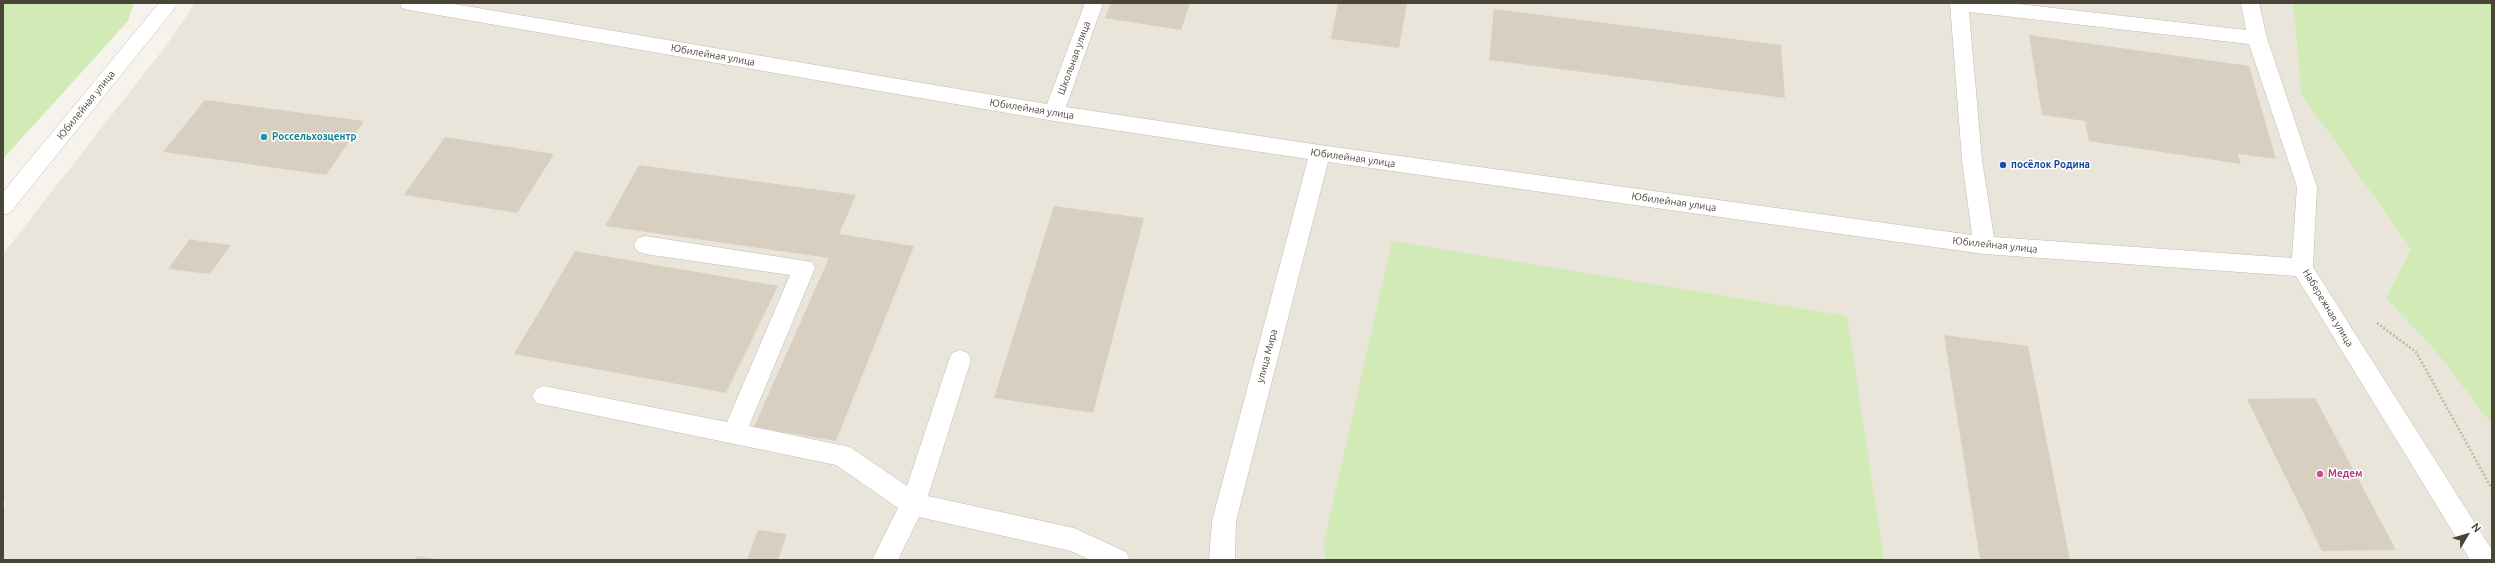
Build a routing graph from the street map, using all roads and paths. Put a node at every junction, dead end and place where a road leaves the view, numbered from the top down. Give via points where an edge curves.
1 (170, 3) edge
2 (409, 3) edge
3 (1094, 3) edge
4 (2250, 3) edge
5 (1960, 4) edge
6 (500, 10) edge
7 (2257, 38) junction
8 (1054, 113) junction
9 (1320, 153) junction
10 (3, 207) edge
11 (645, 245) dead end
12 (1984, 245) junction
13 (2302, 268) junction
14 (2372, 320) dead end
15 (960, 360) dead end
16 (544, 396) dead end
17 (734, 433) junction
18 (2492, 489) edge
19 (912, 504) junction
20 (885, 560) edge
21 (1117, 560) edge
22 (1222, 560) edge
23 (2484, 560) edge

1 - 10 street, Юбилейная улица
2 - 6 street, Юбилейная улица
3 - 8 street, Школьная улица
4 - 7 street, Набережная улица
5 - 7 street
5 - 12 street via 1972,160
6 - 8 street, Юбилейная улица
7 - 13 street, Набережная улица via 2307,186
8 - 9 street, Юбилейная улица
9 - 12 street, Юбилейная улица
9 - 22 street, улица Мира via 1224,520
11 - 17 street via 804,268
12 - 13 street, Юбилейная улица
13 - 23 street, Набережная улица
14 - 18 path via 2416,352
15 - 19 street
16 - 17 street
17 - 19 street via 842,455
19 - 20 street
19 - 21 street via 1074,540

